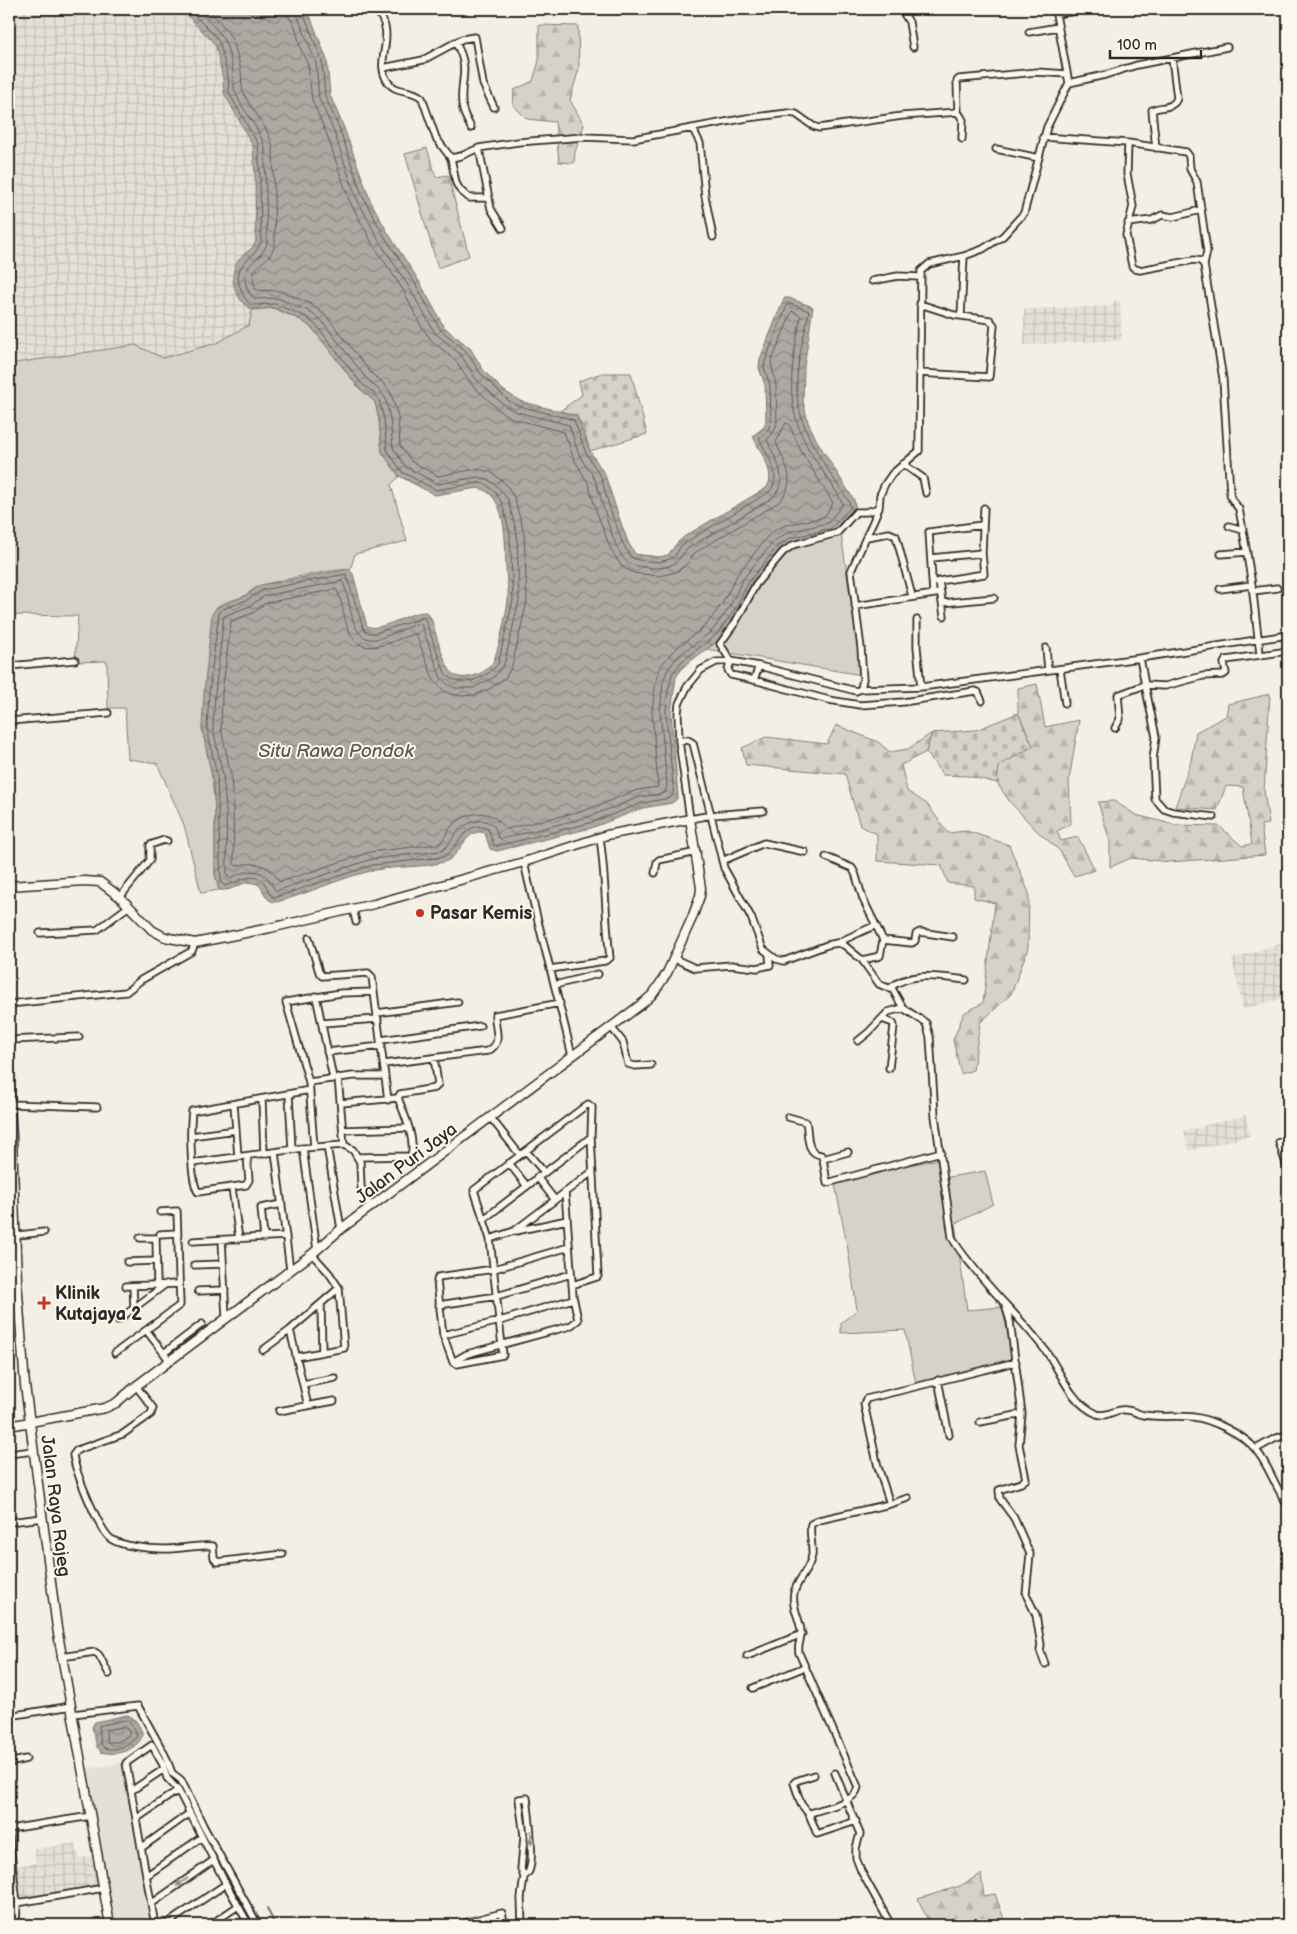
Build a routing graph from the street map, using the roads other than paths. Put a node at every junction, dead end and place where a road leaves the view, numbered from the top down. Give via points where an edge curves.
1 (375, 9) edge
2 (901, 9) edge
3 (1090, 9) edge
4 (1056, 11) edge
5 (1058, 27) junction
6 (1029, 32) dead end
7 (455, 42) junction
8 (913, 47) dead end
9 (1227, 47) dead end
10 (1172, 58) junction
11 (383, 68) junction
12 (1067, 74) junction
13 (1069, 83) junction
14 (494, 107) dead end
15 (958, 112) junction
16 (471, 128) dead end
17 (693, 129) junction
18 (1043, 138) junction
19 (962, 139) dead end
20 (1128, 143) junction
21 (479, 148) junction
22 (1156, 148) junction
23 (996, 149) dead end
24 (451, 158) junction
25 (1039, 158) junction
26 (489, 198) junction
27 (1201, 210) junction
28 (1128, 223) junction
29 (503, 228) dead end
30 (713, 236) dead end
31 (964, 256) junction
32 (1204, 265) junction
33 (919, 277) junction
34 (872, 281) dead end
35 (920, 304) junction
36 (961, 316) junction
37 (919, 373) junction
38 (904, 464) junction
39 (926, 493) dead end
40 (879, 508) junction
41 (984, 508) dead end
42 (982, 525) junction
43 (1229, 526) dead end
44 (1243, 530) junction
45 (867, 537) junction
46 (1247, 552) junction
47 (982, 553) junction
48 (1221, 554) dead end
49 (931, 558) junction
50 (936, 582) junction
51 (1253, 588) junction
52 (1276, 588) dead end
53 (1220, 589) dead end
54 (941, 593) junction
55 (933, 594) junction
56 (912, 596) junction
57 (994, 598) dead end
58 (942, 603) junction
59 (855, 606) junction
60 (944, 616) dead end
61 (917, 620) dead end
62 (1288, 635) edge
63 (1258, 640) junction
64 (1046, 648) dead end
65 (1288, 651) edge
66 (1260, 654) junction
67 (1140, 658) junction
68 (75, 660) dead end
69 (731, 661) junction
70 (9, 666) edge
71 (759, 666) junction
72 (1060, 669) junction
73 (1048, 670) junction
74 (754, 680) junction
75 (1145, 685) junction
76 (921, 687) junction
77 (861, 690) junction
78 (982, 702) dead end
79 (1065, 703) dead end
80 (108, 713) dead end
81 (9, 721) edge
82 (1115, 728) dead end
83 (680, 741) junction
84 (762, 811) dead end
85 (712, 815) junction
86 (1214, 818) dead end
87 (690, 819) junction
88 (603, 837) junction
89 (167, 841) dead end
90 (696, 852) junction
91 (805, 852) dead end
92 (826, 857) dead end
93 (524, 862) junction
94 (722, 862) junction
95 (655, 874) dead end
96 (9, 886) edge
97 (120, 897) junction
98 (129, 906) junction
99 (353, 910) junction
100 (356, 922) dead end
101 (876, 925) junction
102 (40, 933) dead end
103 (953, 937) dead end
104 (309, 938) dead end
105 (882, 940) junction
106 (195, 943) junction
107 (837, 943) junction
108 (769, 954) junction
109 (673, 958) junction
110 (862, 960) junction
111 (550, 969) junction
112 (598, 974) dead end
113 (966, 980) dead end
114 (554, 985) junction
115 (890, 988) junction
116 (374, 992) junction
117 (316, 996) junction
118 (458, 1002) dead end
119 (560, 1003) junction
120 (9, 1004) edge
121 (903, 1008) junction
122 (377, 1016) junction
123 (882, 1019) junction
124 (322, 1023) junction
125 (480, 1026) dead end
126 (611, 1027) junction
127 (79, 1037) dead end
128 (9, 1040) edge
129 (858, 1041) dead end
130 (381, 1043) junction
131 (328, 1052) junction
132 (572, 1056) junction
133 (434, 1058) junction
134 (384, 1064) junction
135 (651, 1065) dead end
136 (889, 1068) dead end
137 (385, 1076) junction
138 (335, 1077) junction
139 (309, 1082) junction
140 (9, 1086) edge
141 (310, 1090) junction
142 (289, 1094) junction
143 (398, 1098) junction
144 (262, 1099) junction
145 (388, 1100) junction
146 (341, 1103) junction
147 (10, 1104) edge
148 (234, 1104) junction
149 (97, 1107) dead end
150 (788, 1117) dead end
151 (493, 1121) junction
152 (409, 1128) junction
153 (236, 1130) junction
154 (343, 1130) junction
155 (191, 1136) junction
156 (591, 1137) junction
157 (1279, 1142) dead end
158 (344, 1145) junction
159 (327, 1146) junction
160 (314, 1147) junction
161 (302, 1148) junction
162 (292, 1150) junction
163 (526, 1151) junction
164 (275, 1152) junction
165 (848, 1152) dead end
166 (941, 1152) junction
167 (264, 1154) junction
168 (520, 1155) junction
169 (247, 1156) junction
170 (238, 1157) junction
171 (358, 1157) junction
172 (823, 1159) junction
173 (192, 1163) junction
174 (509, 1163) junction
175 (1288, 1170) edge
176 (544, 1172) junction
177 (592, 1172) junction
178 (537, 1177) junction
179 (526, 1185) junction
180 (232, 1188) junction
181 (565, 1192) junction
182 (555, 1200) junction
183 (282, 1204) junction
184 (370, 1208) junction
185 (160, 1212) dead end
186 (484, 1219) junction
187 (567, 1220) junction
188 (12, 1229) edge
189 (342, 1229) junction
190 (514, 1231) junction
191 (44, 1232) dead end
192 (178, 1233) junction
193 (160, 1234) dead end
194 (286, 1236) junction
195 (15, 1237) junction
196 (140, 1238) dead end
197 (264, 1238) junction
198 (490, 1239) junction
199 (222, 1240) junction
200 (239, 1240) junction
201 (192, 1241) dead end
202 (569, 1246) junction
203 (315, 1254) junction
204 (156, 1261) junction
205 (127, 1262) dead end
206 (223, 1264) junction
207 (194, 1265) dead end
208 (494, 1269) junction
209 (290, 1270) junction
210 (571, 1274) junction
211 (166, 1284) junction
212 (179, 1284) junction
213 (157, 1285) junction
214 (572, 1285) junction
215 (126, 1286) dead end
216 (133, 1286) junction
217 (339, 1288) junction
218 (224, 1290) junction
219 (198, 1291) dead end
220 (497, 1296) junction
221 (573, 1299) junction
222 (321, 1304) junction
223 (1005, 1304) junction
224 (439, 1305) junction
225 (134, 1308) junction
226 (226, 1318) junction
227 (118, 1320) dead end
228 (500, 1321) junction
229 (202, 1324) dead end
230 (146, 1330) junction
231 (290, 1330) junction
232 (443, 1335) junction
233 (502, 1345) junction
234 (263, 1350) dead end
235 (322, 1352) junction
236 (115, 1353) dead end
237 (164, 1353) junction
238 (296, 1357) junction
239 (170, 1361) junction
240 (453, 1362) junction
241 (1016, 1362) junction
242 (335, 1378) dead end
243 (938, 1380) junction
244 (303, 1384) junction
245 (136, 1386) junction
246 (334, 1401) dead end
247 (308, 1406) junction
248 (279, 1411) dead end
249 (1022, 1414) junction
250 (980, 1422) dead end
251 (30, 1423) junction
252 (9, 1426) edge
253 (1288, 1434) edge
254 (949, 1435) dead end
255 (33, 1449) junction
256 (1256, 1449) junction
257 (9, 1454) edge
258 (908, 1498) dead end
259 (890, 1504) junction
260 (1288, 1505) edge
261 (43, 1518) junction
262 (9, 1522) edge
263 (283, 1554) dead end
264 (802, 1634) junction
265 (747, 1656) dead end
266 (61, 1657) junction
267 (1045, 1664) dead end
268 (805, 1667) junction
269 (109, 1674) dead end
270 (753, 1688) dead end
271 (72, 1710) junction
272 (9, 1716) edge
273 (26, 1759) dead end
274 (9, 1763) edge
275 (164, 1769) junction
276 (835, 1773) dead end
277 (814, 1775) dead end
278 (178, 1790) junction
279 (131, 1791) junction
280 (847, 1800) junction
281 (190, 1813) junction
282 (809, 1814) junction
283 (91, 1816) junction
284 (136, 1819) junction
285 (856, 1821) junction
286 (9, 1829) edge
287 (9, 1836) edge
288 (202, 1837) junction
289 (141, 1848) junction
290 (523, 1856) junction
291 (531, 1856) junction
292 (214, 1860) junction
293 (146, 1876) junction
294 (524, 1877) junction
295 (226, 1884) junction
296 (104, 1888) junction
297 (9, 1903) edge
298 (17, 1903) junction
299 (151, 1904) junction
300 (238, 1906) junction
301 (16, 1925) edge
302 (110, 1925) edge
303 (155, 1925) edge
304 (165, 1925) edge
305 (210, 1925) edge
306 (249, 1925) edge
307 (258, 1925) edge
308 (456, 1925) edge
309 (505, 1925) edge
310 (522, 1925) edge
311 (891, 1925) edge

1 - 11 street via 386,32
2 - 8 street via 908,22
3 - 4 street
4 - 5 street
5 - 6 street
5 - 12 street
7 - 11 street via 423,60
7 - 14 street via 473,36 477,39 483,84
7 - 16 street via 465,65 464,111
9 - 10 street
10 - 13 street
10 - 22 street via 1177,98 1172,105 1152,110
11 - 24 street via 392,87 422,98 436,138
12 - 13 street
12 - 15 street via 1037,72 959,79
13 - 18 street
15 - 17 street via 819,128 796,114 788,113
15 - 19 street via 963,120
17 - 21 street via 633,139 568,138
17 - 30 street via 700,143
18 - 20 street
18 - 25 street
20 - 22 street
20 - 28 street via 1127,174 1134,206
21 - 24 street
21 - 26 street
22 - 27 street via 1186,152 1189,156
23 - 25 street
24 - 26 street via 456,183 465,196
25 - 31 street via 1020,218 994,243
26 - 29 street via 492,211
27 - 28 street
27 - 32 street via 1207,252
28 - 32 street via 1126,234 1135,269 1194,260
31 - 33 street via 929,264
31 - 36 street
32 - 44 street via 1223,379 1230,492 1239,508
33 - 34 street via 898,276
33 - 35 street
35 - 36 street
35 - 37 street
36 - 37 street via 990,320 994,325 989,377
37 - 38 street via 919,451
38 - 39 street via 924,478
38 - 40 street via 888,478 880,495
40 - 45 street
40 - 69 street via 856,512 834,535 793,545 783,552 756,584 720,643
41 - 42 street
42 - 47 street
42 - 49 street via 931,531
43 - 44 street
44 - 46 street
45 - 56 street via 889,533 896,536
45 - 59 street via 852,571
46 - 48 street
46 - 51 street
47 - 49 street
47 - 50 street via 983,574
49 - 50 street
50 - 54 street
50 - 55 street
51 - 52 street
51 - 53 street
51 - 63 street
54 - 55 street
54 - 58 street
55 - 56 street
56 - 59 street
57 - 58 street
58 - 60 street
59 - 77 street
61 - 76 street
62 - 63 street
63 - 66 street
63 - 67 street
64 - 73 street
65 - 66 street
66 - 75 street via 1226,660 1225,674 1165,686
67 - 72 street
67 - 75 street
68 - 70 street
69 - 71 street
69 - 74 street via 728,670 731,675
69 - 83 street via 710,664 687,687 679,704
71 - 74 street
71 - 77 street via 853,691
72 - 73 street
72 - 79 street
73 - 76 street
74 - 78 street via 852,705 902,702 975,691
75 - 82 street via 1118,695 1120,720
75 - 86 street via 1156,732 1153,760 1155,799 1164,809 1173,812
76 - 77 street
80 - 81 street
83 - 85 street via 693,743
83 - 87 street
84 - 85 street
85 - 87 street
85 - 94 street
87 - 88 street
87 - 90 street, Jalan Puri Jaya
88 - 93 street
88 - 111 street via 610,958
89 - 97 street via 150,845 150,860
90 - 95 street via 659,860
90 - 109 street, Jalan Puri Jaya via 700,896
91 - 94 street via 764,843
92 - 101 street via 855,872 863,899
93 - 99 street
93 - 111 street
94 - 108 street via 751,917 762,946
96 - 97 street via 93,881 104,884
97 - 98 street
98 - 102 street via 97,930
98 - 106 street via 163,937
99 - 100 street
99 - 106 street
101 - 105 street
101 - 107 street
103 - 105 street via 920,932 912,943
104 - 116 street via 322,976 368,973 372,977
105 - 110 street via 880,956
106 - 120 street via 192,951 126,992
107 - 108 street via 784,961
107 - 110 street via 849,948
108 - 109 street via 770,964 756,968 731,965 695,968
109 - 126 street, Jalan Puri Jaya via 653,994
110 - 115 street via 879,984
111 - 114 street
112 - 114 street
113 - 115 street via 916,977
114 - 119 street
115 - 121 street via 897,994
116 - 117 street
116 - 122 street
117 - 124 street
117 - 139 street via 286,1002
118 - 122 street
119 - 132 street
119 - 133 street via 495,1015 498,1038 496,1045 488,1051
121 - 123 street via 888,1012
121 - 166 street via 928,1026
122 - 124 street
122 - 130 street
123 - 129 street
123 - 136 street via 894,1026
124 - 131 street
125 - 130 street
126 - 132 street, Jalan Puri Jaya
126 - 135 street via 623,1042 628,1064
127 - 128 street
130 - 131 street
130 - 134 street
131 - 138 street
132 - 151 street, Jalan Puri Jaya
133 - 134 street
133 - 143 street via 436,1087 400,1094
134 - 137 street
137 - 138 street
137 - 145 street
138 - 139 street
138 - 146 street
139 - 141 street
140 - 147 street, Jalan Raya Rajeg
141 - 142 street
141 - 160 street
142 - 144 street
142 - 162 street
143 - 145 street
143 - 152 street
144 - 148 street
144 - 167 street
145 - 146 street
146 - 154 street
147 - 149 street
147 - 188 street, Jalan Raya Rajeg
148 - 153 street
148 - 155 street via 192,1111
150 - 172 street via 806,1122 810,1149
151 - 168 street
151 - 184 street, Jalan Puri Jaya
152 - 154 street
152 - 171 street via 411,1156
153 - 155 street
153 - 170 street
154 - 158 street
155 - 173 street
156 - 163 street via 592,1108 587,1104
156 - 176 street
156 - 177 street
157 - 175 street
158 - 159 street
158 - 171 street
159 - 160 street
159 - 189 street
160 - 161 street
161 - 162 street
161 - 203 street
162 - 164 street
163 - 168 street
163 - 176 street
164 - 167 street
164 - 183 street
165 - 172 street
166 - 172 street via 828,1184
166 - 223 street via 952,1237 959,1250
167 - 169 street
168 - 174 street
169 - 170 street
169 - 180 street via 249,1182
170 - 173 street
171 - 184 street via 361,1187
173 - 180 street via 198,1192
174 - 179 street
174 - 186 street via 474,1190
176 - 178 street
177 - 181 street
177 - 214 street via 598,1276
178 - 179 street
178 - 182 street
179 - 186 street
180 - 200 street
181 - 182 street
181 - 187 street
182 - 190 street
183 - 194 street
183 - 197 street via 261,1209
184 - 189 street, Jalan Puri Jaya
185 - 192 street via 177,1212
186 - 198 street
187 - 190 street
187 - 202 street
188 - 195 street, Jalan Raya Rajeg
189 - 203 street, Jalan Puri Jaya
190 - 198 street
191 - 195 street
192 - 193 street
192 - 212 street
194 - 197 street
194 - 209 street
195 - 251 street, Jalan Raya Rajeg
196 - 204 street via 156,1238
197 - 200 street
198 - 208 street
199 - 200 street
199 - 201 street
199 - 206 street
202 - 208 street
202 - 210 street
203 - 209 street, Jalan Puri Jaya
203 - 217 street
204 - 205 street
204 - 213 street
206 - 207 street
206 - 218 street
208 - 220 street
208 - 224 street via 438,1277
209 - 226 street, Jalan Puri Jaya
210 - 214 street
210 - 220 street
211 - 212 street
211 - 213 street
211 - 225 street
212 - 230 street via 180,1304
213 - 216 street
214 - 221 street
215 - 216 street
216 - 225 street
217 - 222 street
217 - 235 street via 344,1348
218 - 219 street
218 - 226 street
220 - 224 street
220 - 228 street
221 - 228 street
221 - 233 street via 579,1318 574,1324
222 - 231 street
222 - 235 street
223 - 241 street
223 - 256 street via 1048,1354 1075,1399 1084,1407 1099,1415 1125,1409 1143,1415 1203,1418 1229,1430
224 - 232 street
225 - 227 street
226 - 239 street, Jalan Puri Jaya
228 - 232 street
228 - 233 street
229 - 237 street
230 - 236 street
230 - 237 street
231 - 234 street
231 - 238 street
232 - 240 street
233 - 240 street via 468,1354
233 - 240 street via 502,1356
235 - 238 street
237 - 239 street
238 - 244 street
239 - 245 street, Jalan Puri Jaya
241 - 243 street
241 - 249 street
242 - 244 street
243 - 254 street
243 - 259 street via 873,1396 864,1404
244 - 247 street
245 - 251 street, Jalan Puri Jaya via 105,1408
245 - 263 street via 152,1412 128,1431 77,1450 72,1455 104,1532 115,1541 134,1546 164,1549 214,1546 217,1562
246 - 247 street
247 - 248 street
249 - 250 street
249 - 267 street via 1019,1445 1026,1479 999,1490 999,1496 1014,1518 1030,1554 1026,1594 1036,1615
251 - 252 street, Jalan Puri Jaya
251 - 255 street, Jalan Raya Rajeg
253 - 256 street
255 - 257 street
255 - 261 street, Jalan Raya Rajeg
256 - 260 street
258 - 259 street
259 - 264 street via 811,1524 810,1564 793,1594
261 - 262 street
261 - 266 street, Jalan Raya Rajeg
264 - 265 street
264 - 268 street via 798,1645
266 - 269 street via 96,1652
266 - 271 street, Jalan Raya Rajeg
268 - 270 street
268 - 280 street via 857,1782 858,1792
271 - 272 street
271 - 283 street, Jalan Raya Rajeg
271 - 307 street via 139,1708
273 - 274 street
275 - 278 street
275 - 279 street
275 - 279 street via 152,1745 126,1763
276 - 280 street
277 - 282 street via 794,1783 801,1804
278 - 281 street
278 - 284 street
279 - 284 street
280 - 282 street
280 - 285 street
281 - 288 street
281 - 289 street
282 - 285 street via 816,1834
283 - 286 street
283 - 296 street, Jalan Raya Rajeg
284 - 289 street
285 - 311 street via 860,1837 856,1858
287 - 298 street
288 - 292 street
288 - 293 street
289 - 293 street
290 - 291 street
290 -> 291 street via 519,1799 527,1798
290 - 294 street via 521,1869
291 - 294 street via 530,1871
292 - 295 street
292 -> 299 street
293 - 299 street
294 - 310 street
295 - 300 street
295 - 304 street
296 - 298 street
296 - 302 street, Jalan Raya Rajeg
297 - 298 street
298 - 301 street
299 - 303 street
300 - 305 street
300 - 306 street
308 - 309 street via 502,1914

